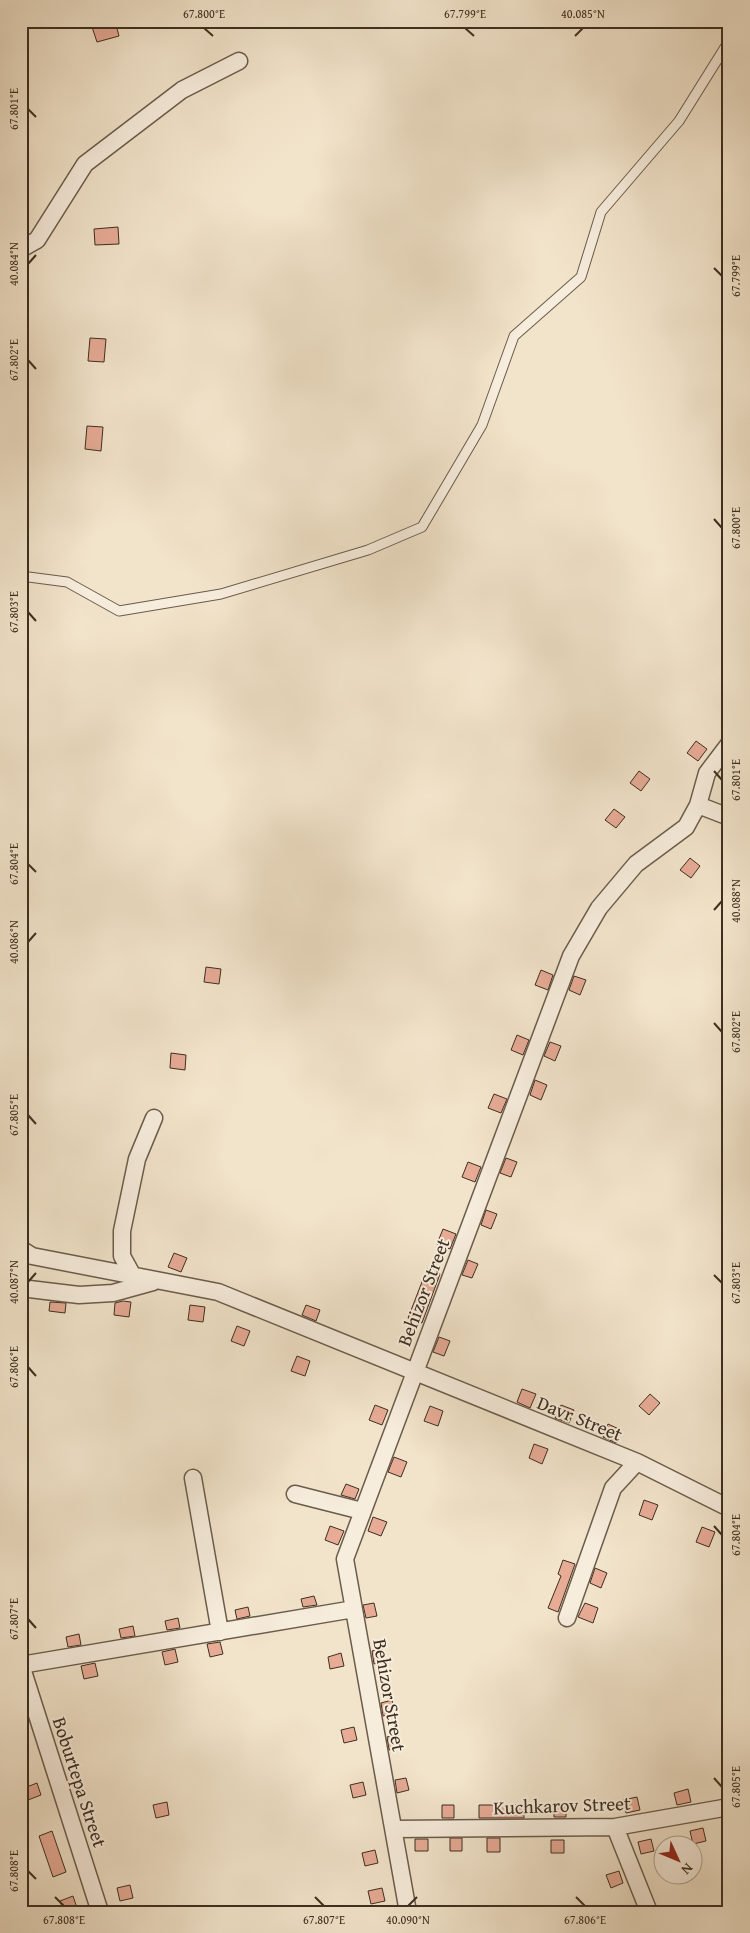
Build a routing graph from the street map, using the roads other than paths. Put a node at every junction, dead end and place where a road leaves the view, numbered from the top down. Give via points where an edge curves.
1 (729, 41) edge
2 (239, 61) dead end
3 (21, 249) edge
4 (21, 576) edge
5 (729, 744) edge
6 (698, 805) junction
7 (729, 817) edge
8 (154, 1118) dead end
9 (21, 1249) edge
10 (133, 1276) junction
11 (158, 1280) junction
12 (21, 1288) edge
13 (414, 1373) junction
14 (637, 1462) junction
15 (193, 1478) dead end
16 (295, 1494) dead end
17 (729, 1508) edge
18 (362, 1511) junction
19 (354, 1609) junction
20 (567, 1618) dead end
21 (220, 1632) junction
22 (21, 1665) edge
23 (729, 1807) edge
24 (615, 1827) junction
25 (394, 1829) junction
26 (100, 1912) edge
27 (408, 1912) edge
28 (650, 1912) edge

1 - 4 lane via 679,121 601,212 581,277 514,336 482,425 422,527 368,550 221,594 119,611 67,582
2 - 3 street via 182,90 85,164 38,240
5 - 6 street, Behizor Street via 707,773
6 - 7 street
6 - 13 street, Behizor Street via 686,827 636,864 599,908 571,956
8 - 10 street via 137,1159 122,1231 122,1256
9 - 10 street, Davr Street via 32,1256
10 - 11 street, Davr Street
11 - 12 street via 114,1293 79,1294
11 - 13 street, Davr Street via 218,1292
13 - 14 street, Davr Street
13 - 18 street, Behizor Street
14 - 17 street, Davr Street
14 - 20 street via 613,1488
15 - 21 street
16 - 18 street
18 - 19 street, Behizor Street via 345,1559
19 - 21 street
19 - 25 street, Behizor Street
21 - 22 street
22 - 26 street, Boburtepa Street
23 - 24 street, Kuchkarov Street
24 - 25 street, Kuchkarov Street
24 - 28 street
25 - 27 street, Behizor Street

